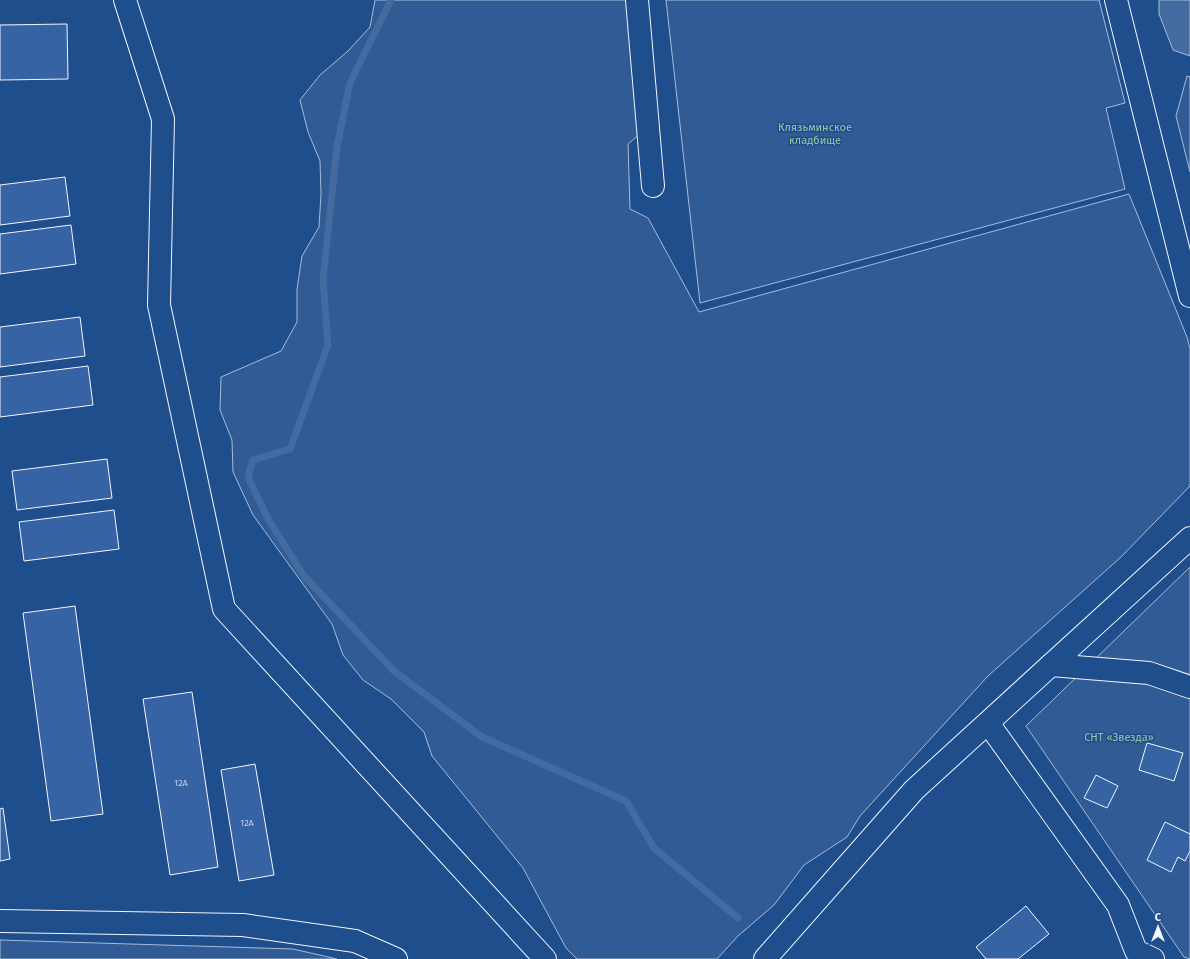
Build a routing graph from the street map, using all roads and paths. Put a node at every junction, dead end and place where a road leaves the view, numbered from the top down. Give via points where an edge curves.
1 (125, 0) edge
2 (637, 0) edge
3 (1116, 0) edge
4 (653, 186) dead end
5 (1190, 296) edge
6 (1190, 538) edge
7 (1051, 665) junction
8 (1190, 687) edge
9 (988, 723) junction
10 (0, 921) edge
11 (396, 959) edge
12 (545, 959) edge
13 (765, 959) edge
14 (1153, 959) edge

1 - 12 street via 163,119 159,305 224,609
2 - 4 street
3 - 5 street
6 - 7 street
7 - 8 street via 1150,673
7 - 9 street
9 - 13 street via 914,790
9 - 14 street via 1118,905 1136,951
10 - 11 street via 243,925 355,941

